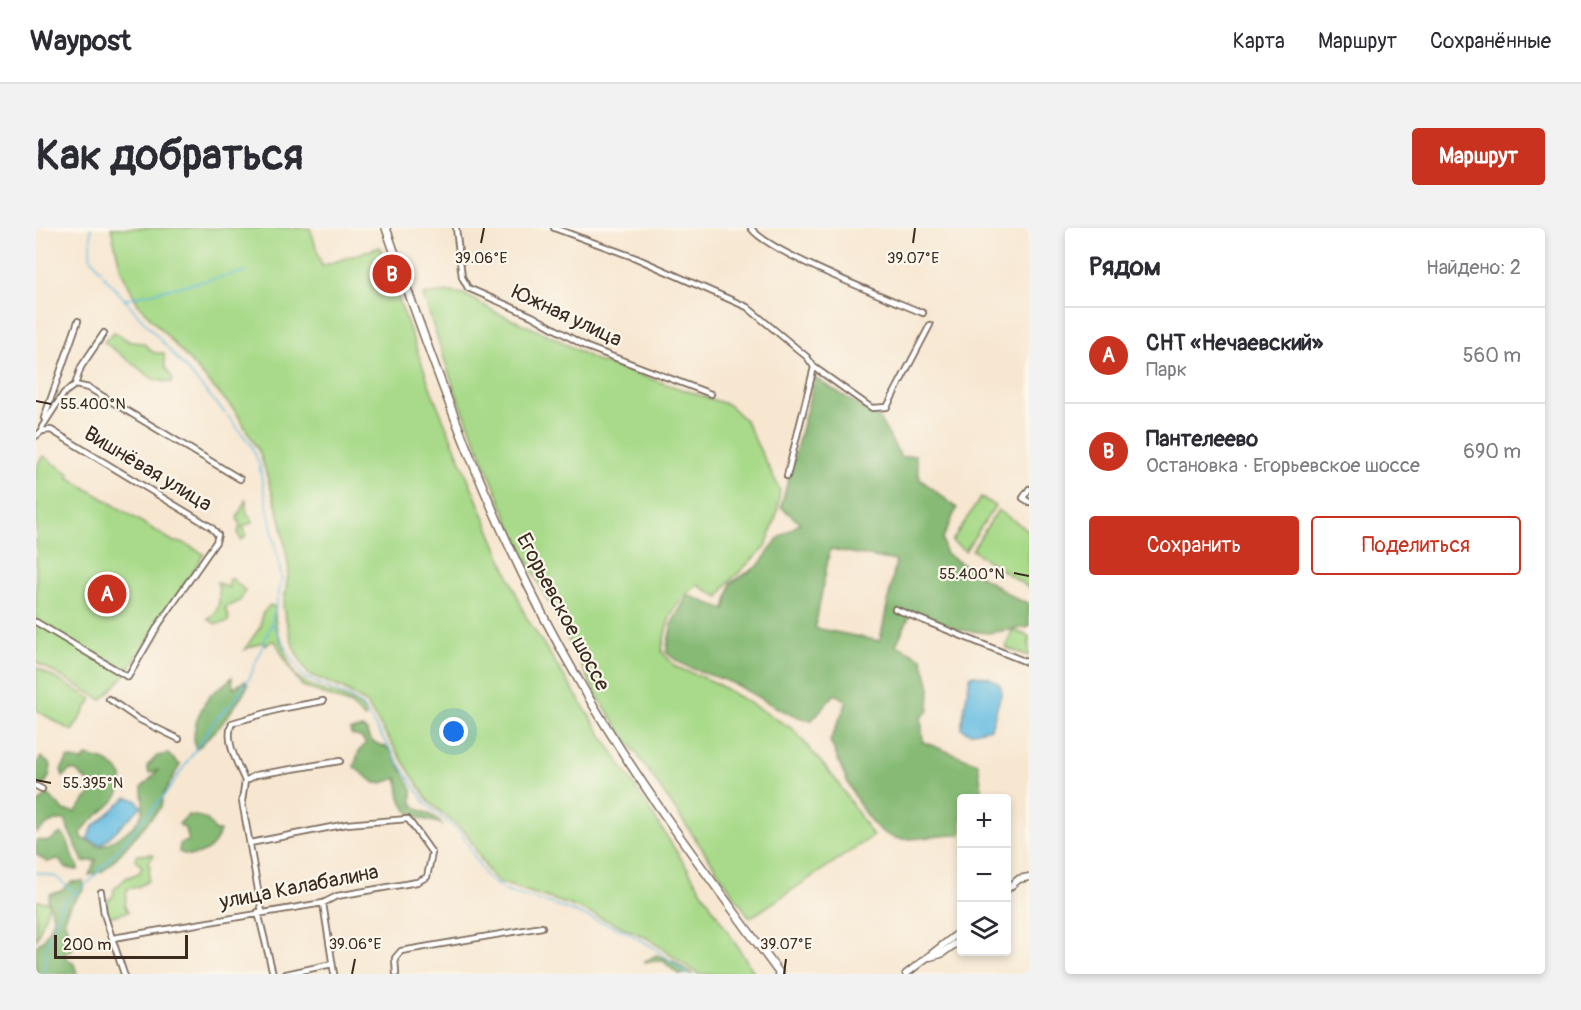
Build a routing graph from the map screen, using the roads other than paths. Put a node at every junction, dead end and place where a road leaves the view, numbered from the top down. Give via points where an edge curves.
1 (387, 228) edge
2 (456, 228) edge
3 (554, 228) edge
4 (751, 228) edge
5 (563, 229) edge
6 (923, 313) dead end
7 (78, 321) dead end
8 (930, 325) dead end
9 (104, 333) dead end
10 (814, 367) junction
11 (75, 385) junction
12 (711, 394) dead end
13 (42, 429) junction
14 (36, 436) edge
15 (787, 476) dead end
16 (240, 479) dead end
17 (1029, 489) edge
18 (1029, 502) edge
19 (896, 609) dead end
20 (36, 622) edge
21 (1029, 663) edge
22 (109, 699) dead end
23 (323, 701) dead end
24 (179, 739) dead end
25 (340, 761) dead end
26 (245, 781) junction
27 (36, 786) edge
28 (42, 789) dead end
29 (250, 843) junction
30 (1029, 877) edge
31 (1011, 886) edge
32 (101, 892) dead end
33 (323, 903) junction
34 (260, 912) junction
35 (542, 927) dead end
36 (957, 934) edge
37 (113, 938) junction
38 (957, 943) edge
39 (926, 958) junction
40 (332, 964) junction
41 (124, 974) edge
42 (273, 974) edge
43 (286, 974) edge
44 (334, 974) edge
45 (396, 974) edge
46 (780, 974) edge
47 (906, 974) edge

1 - 46 main road, Егорьевское шоссе via 475,472 546,620 623,756
2 - 12 street, Южная улица via 462,277 468,288 587,346
3 - 5 street
4 - 6 street via 760,239
5 - 10 street via 747,307
7 - 13 street
8 - 10 street via 887,407 872,408
9 - 11 street via 81,367
10 - 15 street
11 - 13 street via 64,393
11 - 16 street via 88,388
13 - 14 street
13 - 20 street, Вишнёвая улица via 51,430 115,467 218,535 128,677
17 - 18 street via 1023,498
19 - 21 street
22 - 24 street
23 - 26 street via 232,723 234,757
25 - 26 street via 256,775
26 - 29 street via 242,796
27 - 28 street
29 - 33 street, улица Калабалина via 347,824 406,819 432,853 428,878 337,896
29 - 34 street
30 - 31 street
32 - 37 street
33 - 34 street, улица Калабалина
33 - 40 street
34 - 37 street, улица Калабалина
34 - 42 street
35 - 45 street via 401,951 395,958
36 - 39 street
37 - 41 street
38 - 39 street via 941,954
39 - 47 street
40 - 43 street
40 - 44 street

